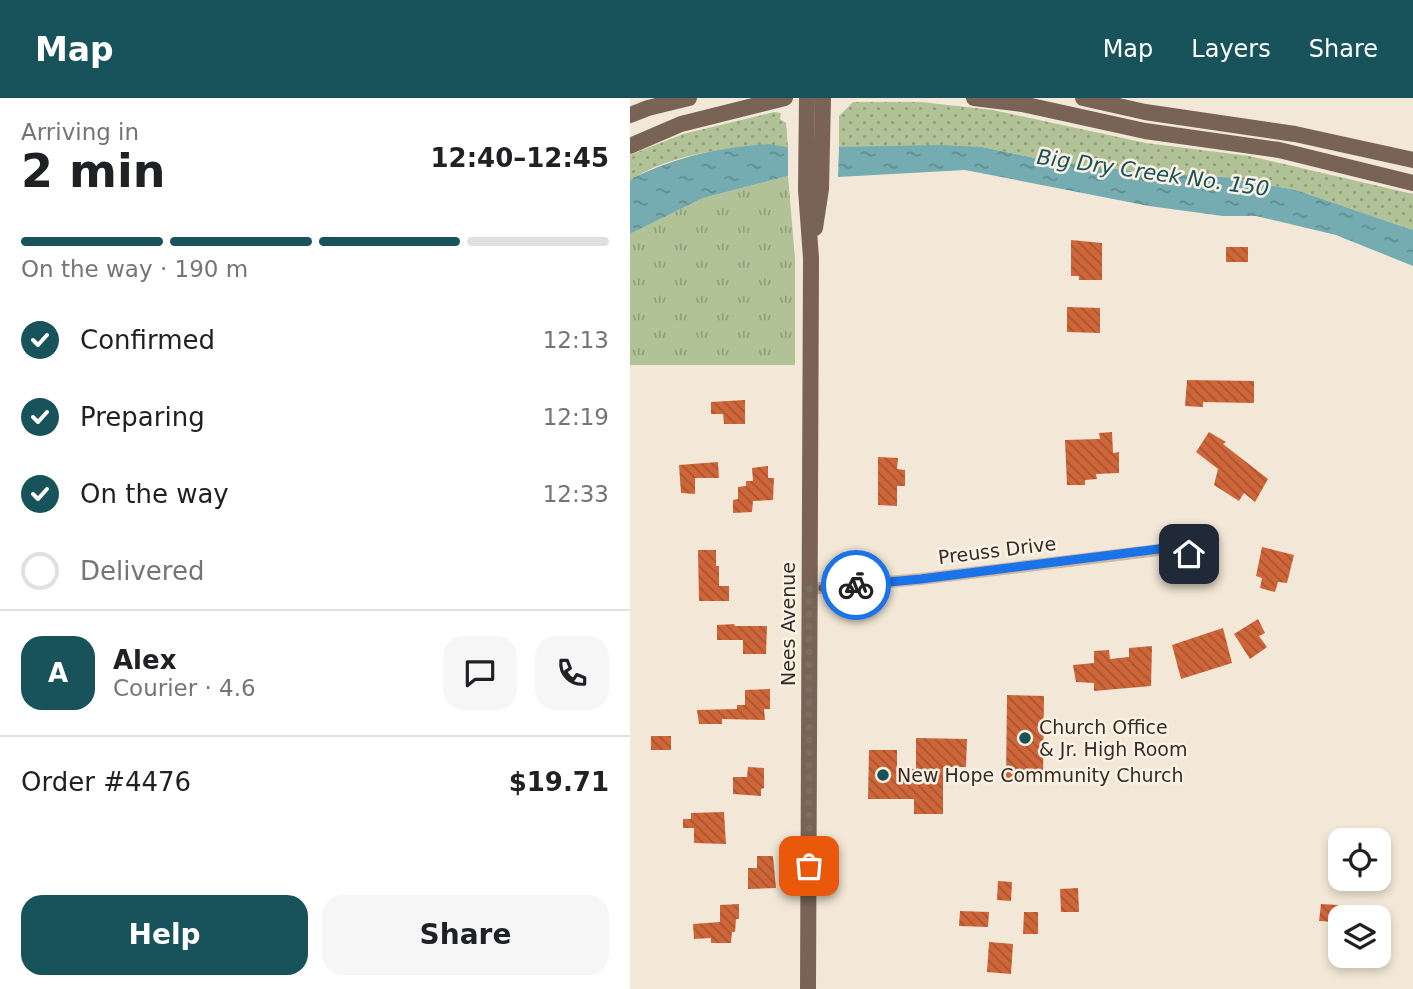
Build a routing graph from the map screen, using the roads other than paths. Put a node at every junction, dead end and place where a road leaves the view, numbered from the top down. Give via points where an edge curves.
1 (689, 98) edge
2 (785, 98) edge
3 (807, 98) edge
4 (824, 98) edge
5 (974, 98) edge
6 (1083, 98) edge
7 (630, 115) edge
8 (630, 146) edge
9 (1413, 160) edge
10 (1413, 183) edge
11 (811, 258) junction
12 (1189, 554) dead end
13 (809, 589) junction
14 (808, 989) edge

1 - 7 main road
2 - 8 main road via 681,124
3 - 11 main road, Nees Avenue
4 - 11 main road, Nees Avenue via 821,189
5 - 10 main road via 1145,131 1279,150
6 - 9 main road via 1295,134
11 - 13 main road, Nees Avenue
12 - 13 street, Preuss Drive via 1167,548
13 - 14 main road, Nees Avenue

